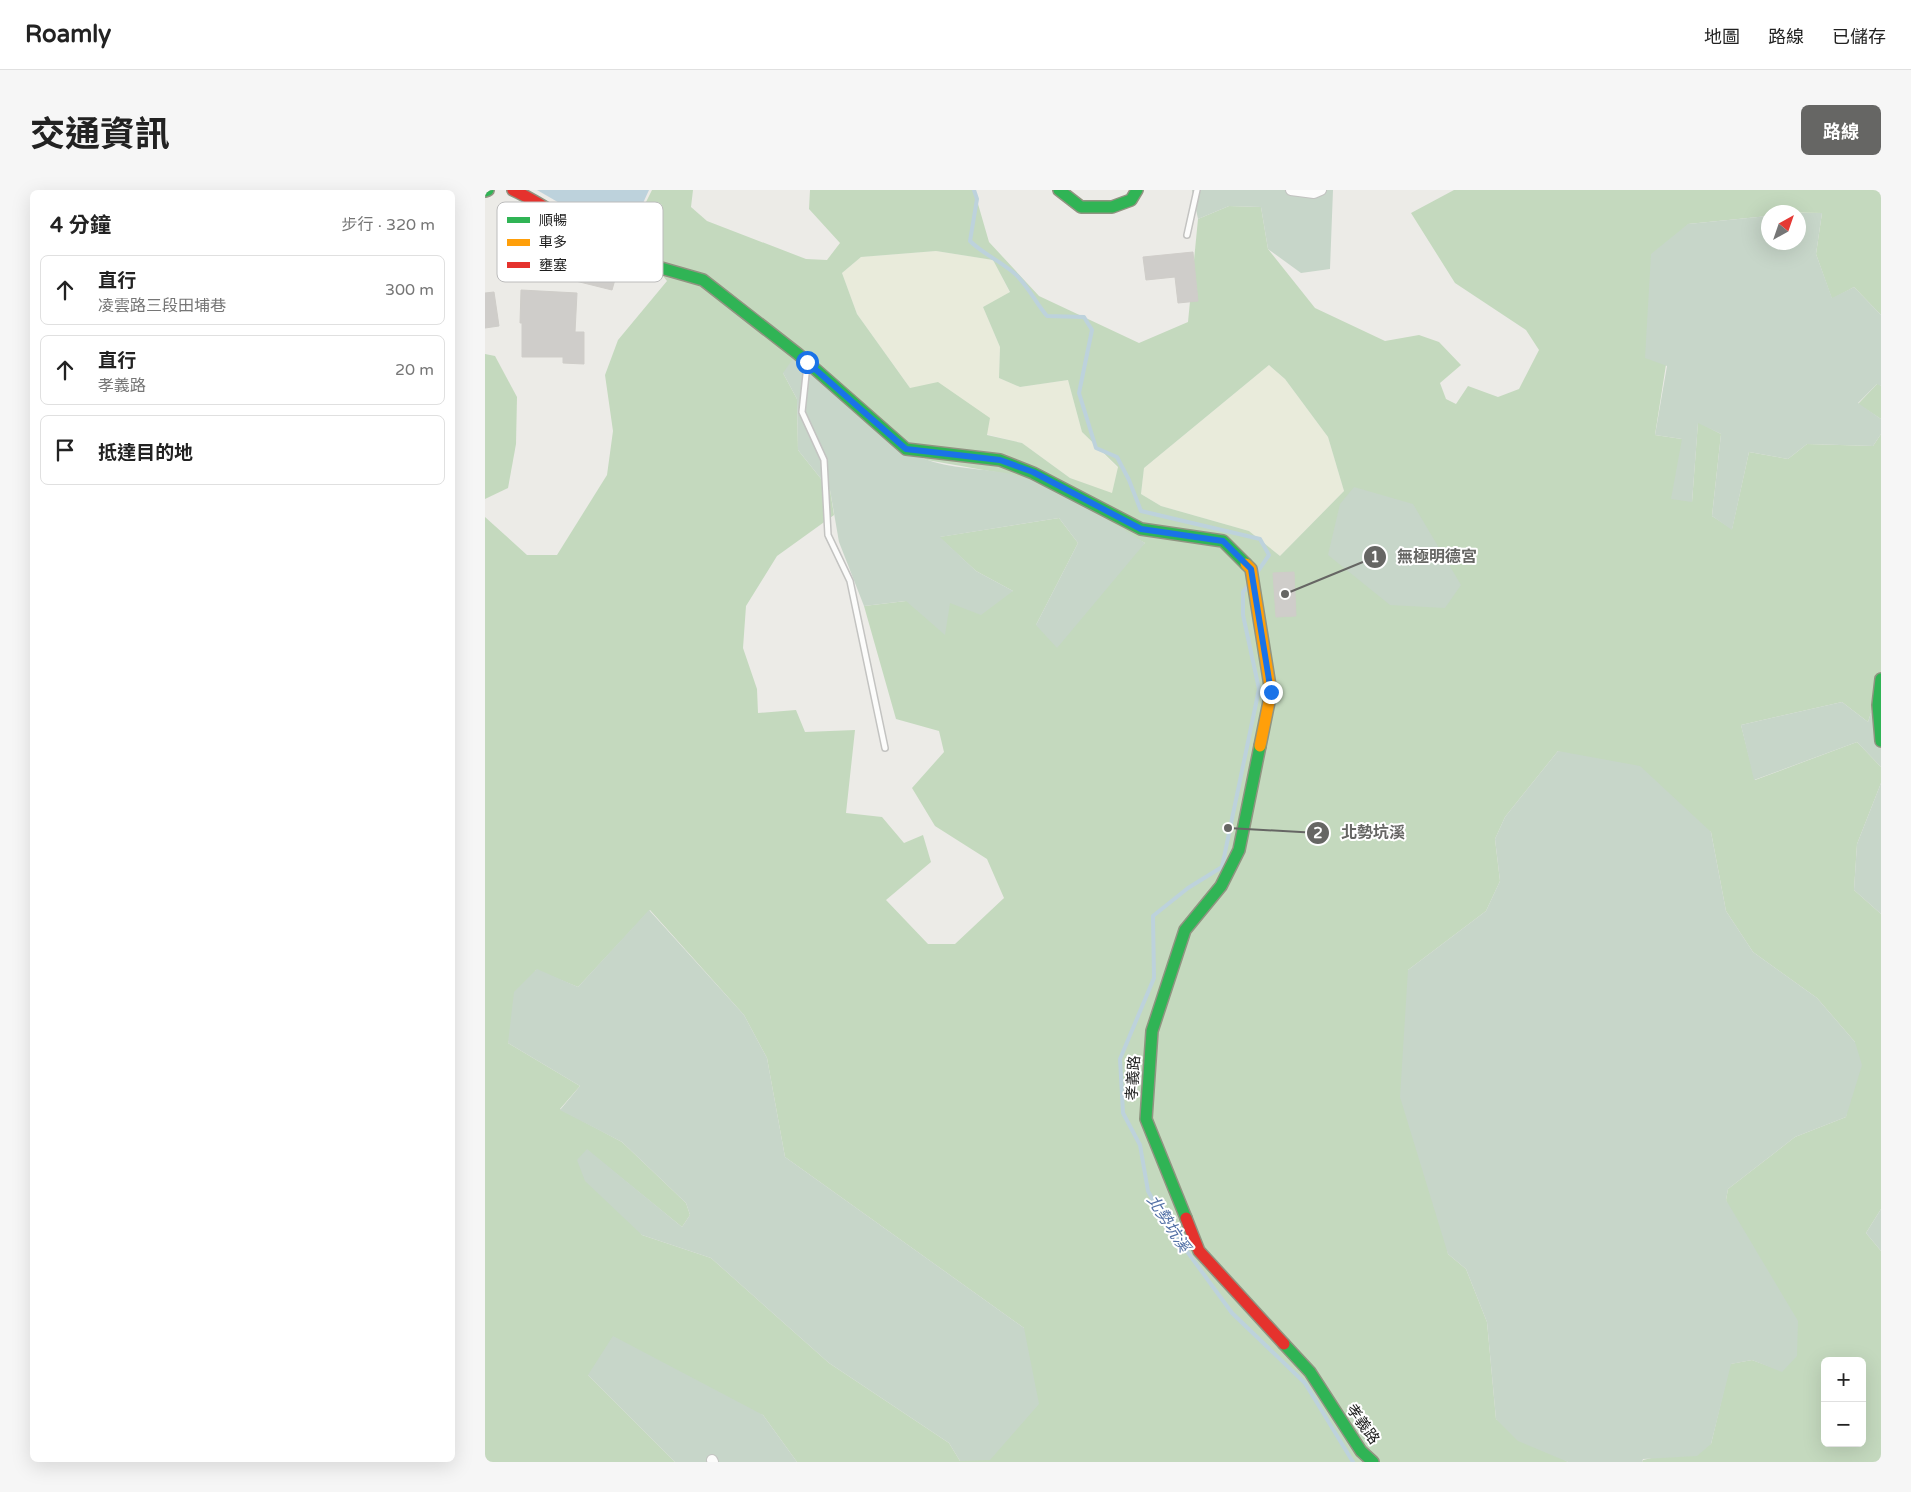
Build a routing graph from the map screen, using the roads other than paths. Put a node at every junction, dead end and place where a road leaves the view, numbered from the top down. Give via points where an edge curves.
1 (513, 190) edge
2 (1059, 190) edge
3 (1137, 190) edge
4 (1197, 190) edge
5 (1291, 190) edge
6 (1321, 190) edge
7 (538, 202) edge
8 (1187, 235) dead end
9 (663, 269) edge
10 (807, 362) junction
11 (1881, 679) edge
12 (1881, 740) edge
13 (885, 748) dead end
14 (1373, 1462) edge

1 - 7 street, 孝義路
2 - 3 street via 1081,207 1112,207 1131,200
4 - 8 lane
5 - 6 street via 1314,193
9 - 10 street, 孝義路 via 703,280
10 - 13 lane via 802,412 824,460 829,535 850,581
10 - 14 street, 孝義路 via 906,449 1000,460 1033,472 1141,529 1223,541 1251,569 1271,692 1239,850 1221,886 1185,930 1152,1031 1145,1119 1199,1251 1310,1372 1361,1451
11 - 12 street via 1878,705

